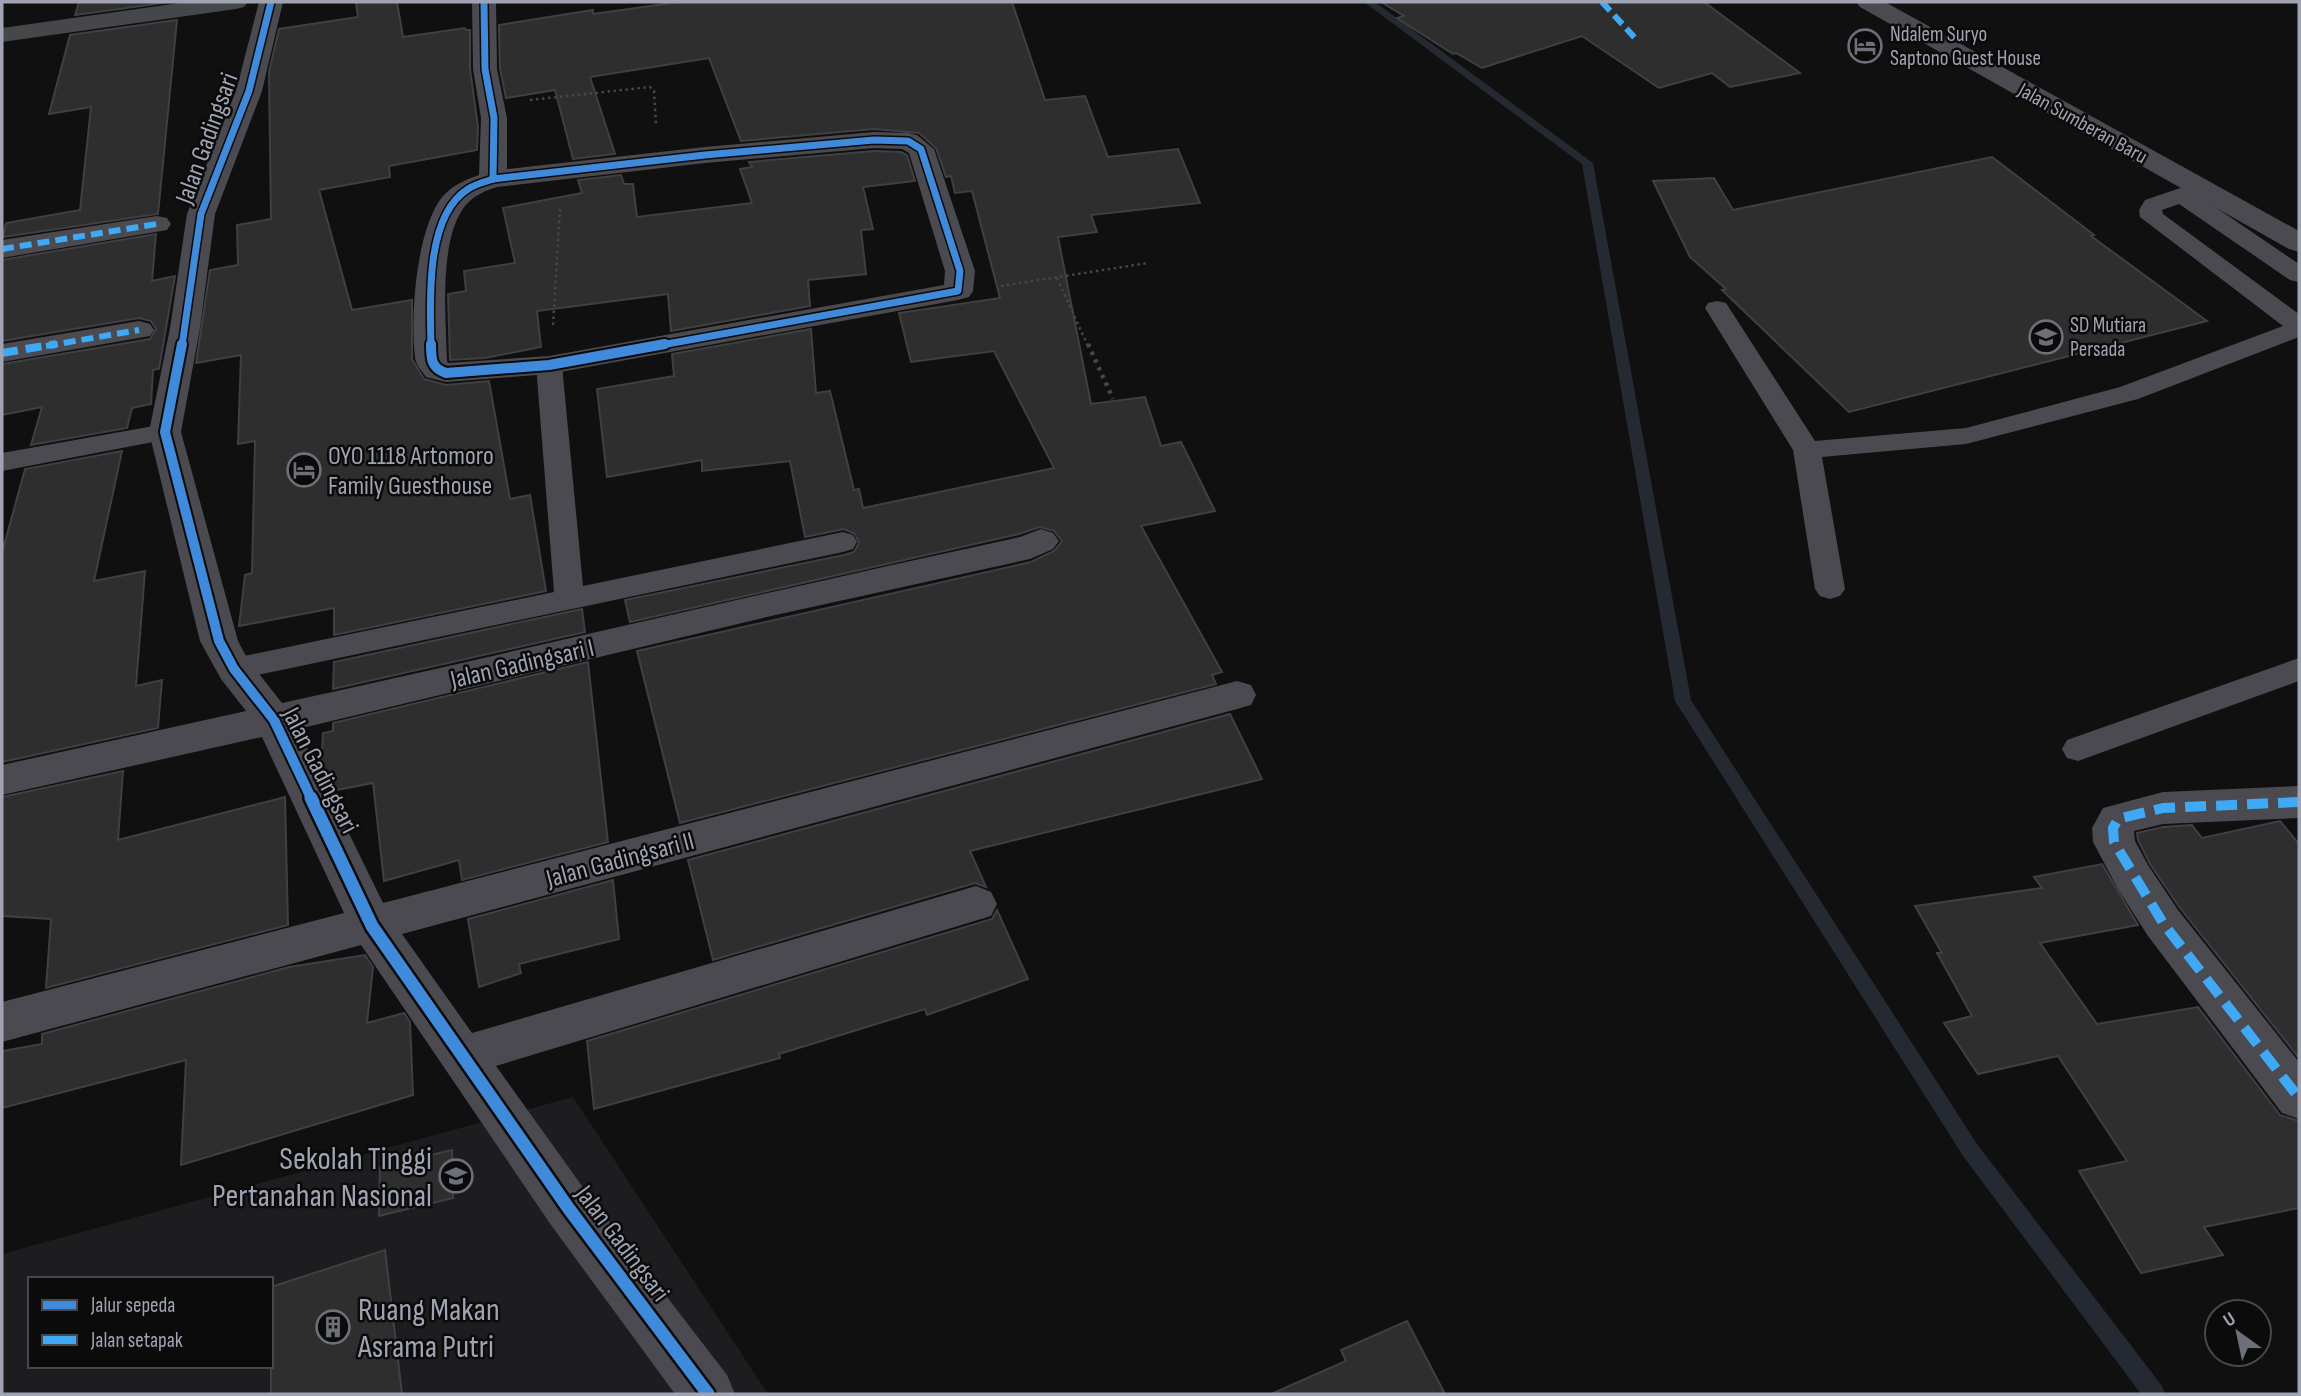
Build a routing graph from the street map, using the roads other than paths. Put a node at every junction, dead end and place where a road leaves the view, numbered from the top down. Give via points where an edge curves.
1 (236, 2) edge
2 (271, 2) edge
3 (484, 2) edge
4 (1868, 2) edge
5 (2, 35) edge
6 (493, 179) junction
7 (2189, 192) junction
8 (157, 224) dead end
9 (2299, 243) edge
10 (2, 249) edge
11 (2299, 275) edge
12 (1717, 309) dead end
13 (2299, 327) edge
14 (139, 330) dead end
15 (2, 353) edge
16 (549, 365) junction
17 (166, 432) junction
18 (1807, 450) junction
19 (2, 462) edge
20 (1041, 541) dead end
21 (843, 542) dead end
22 (1830, 589) dead end
23 (569, 599) junction
24 (234, 669) junction
25 (2299, 669) edge
26 (1237, 695) dead end
27 (274, 720) junction
28 (2078, 749) dead end
29 (2, 780) edge
30 (2299, 802) edge
31 (976, 904) dead end
32 (372, 926) junction
33 (2, 1022) edge
34 (462, 1056) junction
35 (2299, 1098) edge
36 (708, 1394) edge

1 - 5 main road
2 - 17 street, Jalan Gadingsari via 249,91 201,214
3 - 6 street
4 - 7 street, Jalan Sumberan Baru
6 - 16 street via 466,190 449,208 438,232 431,361 446,373
6 - 16 street via 874,140 908,141 921,149 950,234 960,271 958,291
7 - 9 street, Jalan Sumberan Baru
7 - 11 lane
7 - 13 lane via 2153,205 2152,217
8 - 10 street
12 - 18 lane
13 - 18 lane via 2129,393 1966,436
14 - 15 street
16 - 23 lane
17 - 19 lane
17 - 24 street, Jalan Gadingsari via 219,641
18 - 22 lane
20 - 27 street, Jalan Gadingsari I
21 - 23 lane
23 - 24 lane
24 - 27 street, Jalan Gadingsari
25 - 28 lane
26 - 32 street, Jalan Gadingsari II
27 - 29 street, Jalan Gadingsari I
27 - 32 street, Jalan Gadingsari
30 - 35 street via 2163,807 2118,819 2113,828 2114,842 2163,923
31 - 34 street
32 - 33 street, Jalan Gadingsari II
32 - 34 street, Jalan Gadingsari
34 - 36 street, Jalan Gadingsari via 569,1209

